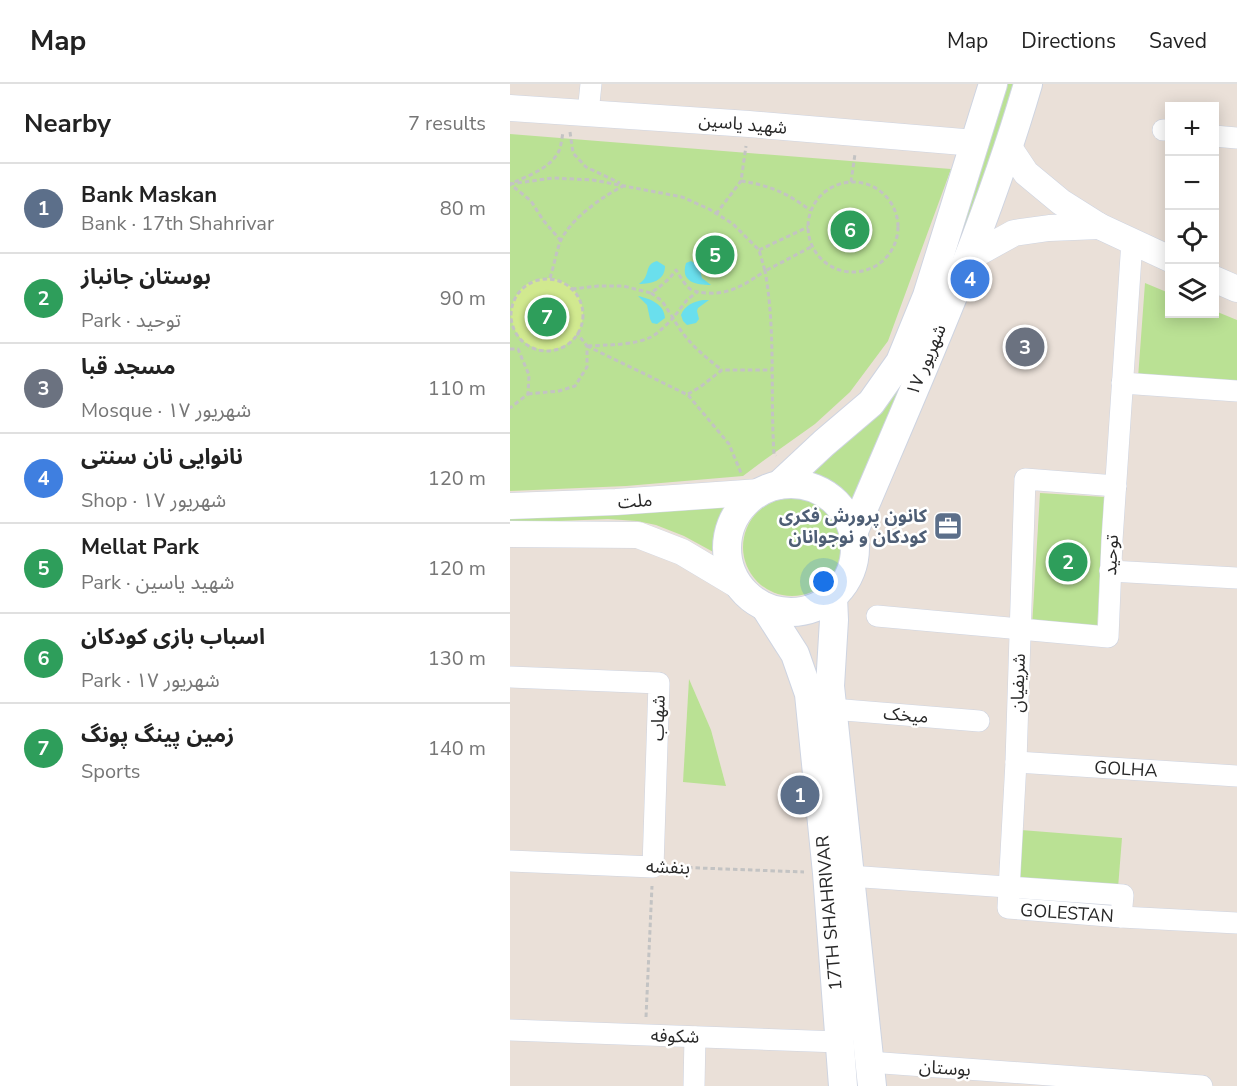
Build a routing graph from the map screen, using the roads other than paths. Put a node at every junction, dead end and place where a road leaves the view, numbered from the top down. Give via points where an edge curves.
1 (591, 84) edge
2 (993, 84) edge
3 (1028, 84) edge
4 (510, 108) edge
5 (577, 112) junction
6 (1219, 136) edge
7 (1237, 138) edge
8 (975, 143) junction
9 (1008, 146) junction
10 (1099, 226) junction
11 (1132, 241) junction
12 (1165, 257) edge
13 (967, 259) junction
14 (1219, 281) edge
15 (1237, 289) edge
16 (1122, 383) junction
17 (1237, 391) edge
18 (761, 484) junction
19 (1116, 486) junction
20 (510, 506) edge
21 (854, 531) junction
22 (510, 534) edge
23 (1110, 571) junction
24 (1237, 578) edge
25 (739, 586) junction
26 (833, 597) junction
27 (765, 607) junction
28 (877, 616) dead end
29 (1020, 628) junction
30 (510, 677) edge
31 (832, 709) junction
32 (979, 721) dead end
33 (1016, 762) junction
34 (1237, 776) edge
35 (510, 861) edge
36 (653, 867) joint
37 (838, 874) junction
38 (1010, 886) junction
39 (1237, 923) edge
40 (510, 1030) edge
41 (695, 1037) junction
42 (839, 1042) junction
43 (870, 1074) edge
44 (693, 1086) edge
45 (843, 1086) edge
46 (1202, 1086) edge

1 - 5 street
2 - 8 main road, ۱۷ شهریور
3 - 9 main road, ۱۷ شهریور
4 - 5 street, شهید یاسین
5 - 8 street, شهید یاسین
6 - 7 street
8 - 18 main road, ۱۷ شهریور via 927,296 900,362 871,404 824,443
9 - 10 street via 1026,173
9 - 13 main road, ۱۷ شهریور
10 - 11 street
10 - 13 street via 1014,233
11 - 12 street
11 - 16 street, توحید
13 - 21 main road, ۱۷ شهریور
14 - 15 street
16 - 17 street
16 - 19 street, توحید
18 - 20 street, ملت via 616,502
18 - 21 main road via 798,484 817,489 846,513
18 - 25 main road via 735,517 728,534 727,552
19 - 23 street, توحید
19 - 29 street, شریفیان via 1025,479
21 - 26 main road via 853,567
22 - 25 street, ملت via 638,535 682,552
23 - 24 street
23 - 29 street, توحید via 1108,637
25 - 27 main road
26 - 27 main road via 801,612
26 - 31 main road, 17TH SHAHRIVAR
27 - 37 main road, 17TH SHAHRIVAR via 795,654 809,694
28 - 29 street, توحید
29 - 33 street, شریفیان
30 - 36 street, شهاب via 659,683
31 - 32 street, میخک
31 - 37 main road, 17TH SHAHRIVAR
33 - 34 street, GOLHA
33 - 38 street, شریفیان
35 - 36 street, بنفشه
37 - 38 street, GOLESTAN
37 - 42 main road, 17TH SHAHRIVAR
37 - 43 main road, 17TH SHAHRIVAR
38 - 39 street, GOLESTAN via 1008,908
40 - 41 street, شکوفه
41 - 42 street, شکوفه
41 - 44 street
42 - 45 main road, 17TH SHAHRIVAR
43 - 46 street, بوستان

